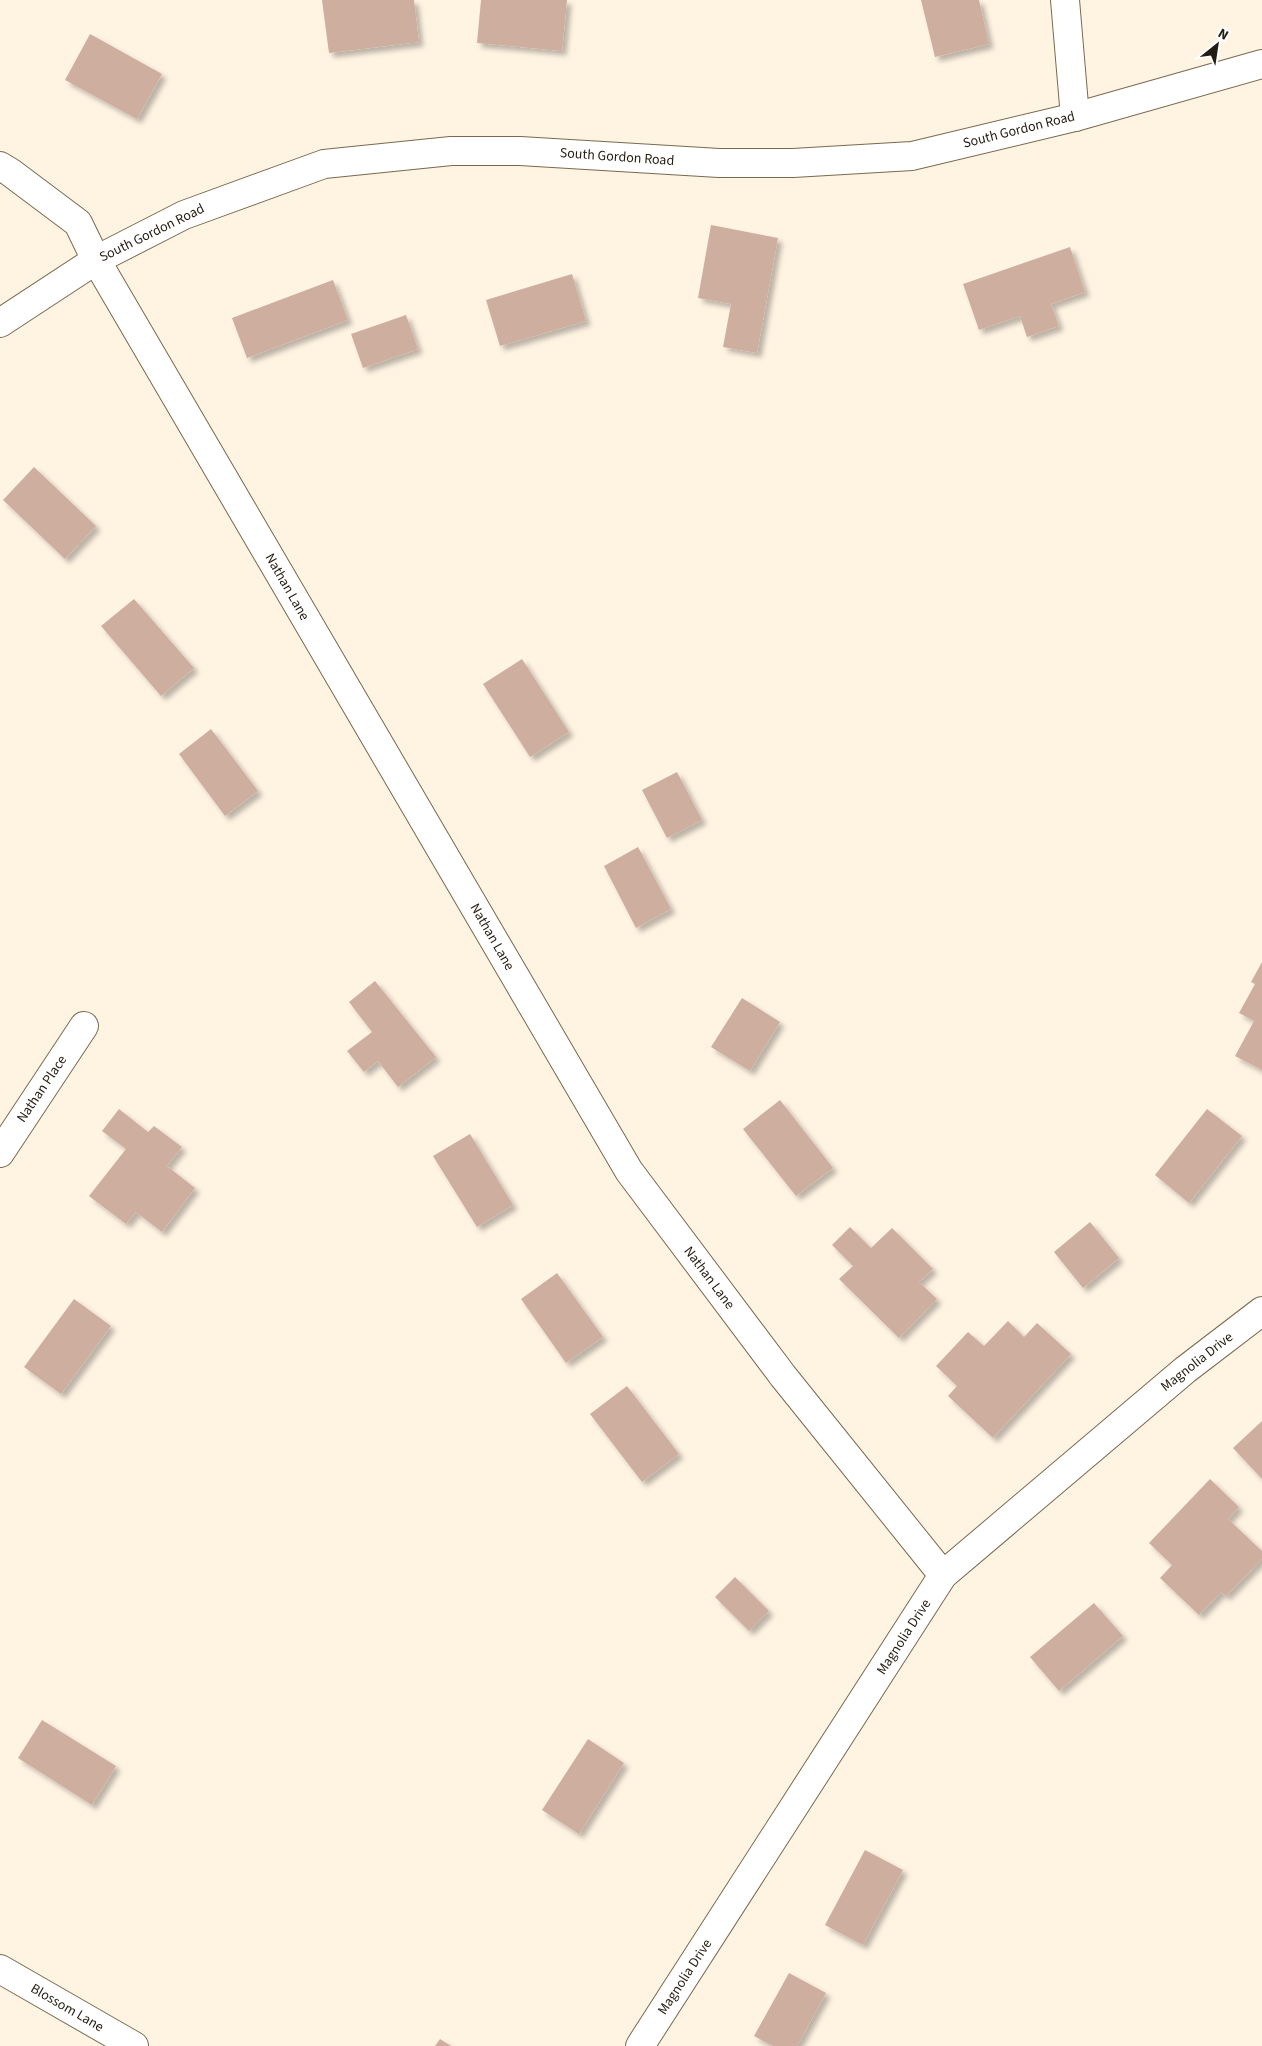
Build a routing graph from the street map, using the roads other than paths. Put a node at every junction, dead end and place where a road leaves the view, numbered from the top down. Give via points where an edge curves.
1 (1064, 0) edge
2 (1262, 64) edge
3 (1075, 117) junction
4 (0, 166) edge
5 (96, 260) junction
6 (0, 323) edge
7 (84, 1026) dead end
8 (0, 1153) edge
9 (1262, 1311) edge
10 (943, 1575) junction
11 (0, 1969) edge
12 (134, 2046) edge
13 (640, 2046) edge

1 - 3 street
2 - 3 street, South Gordon Road
3 - 5 street, South Gordon Road via 912,156 793,163 720,163 520,151 451,151 324,164 184,214
4 - 5 street, Nathan Lane via 78,223
5 - 6 street, South Gordon Road
5 - 10 street, Nathan Lane via 629,1171 783,1376
7 - 8 street, Nathan Place
9 - 10 street, Magnolia Drive via 1185,1370
10 - 13 street, Magnolia Drive
11 - 12 street, Blossom Lane

